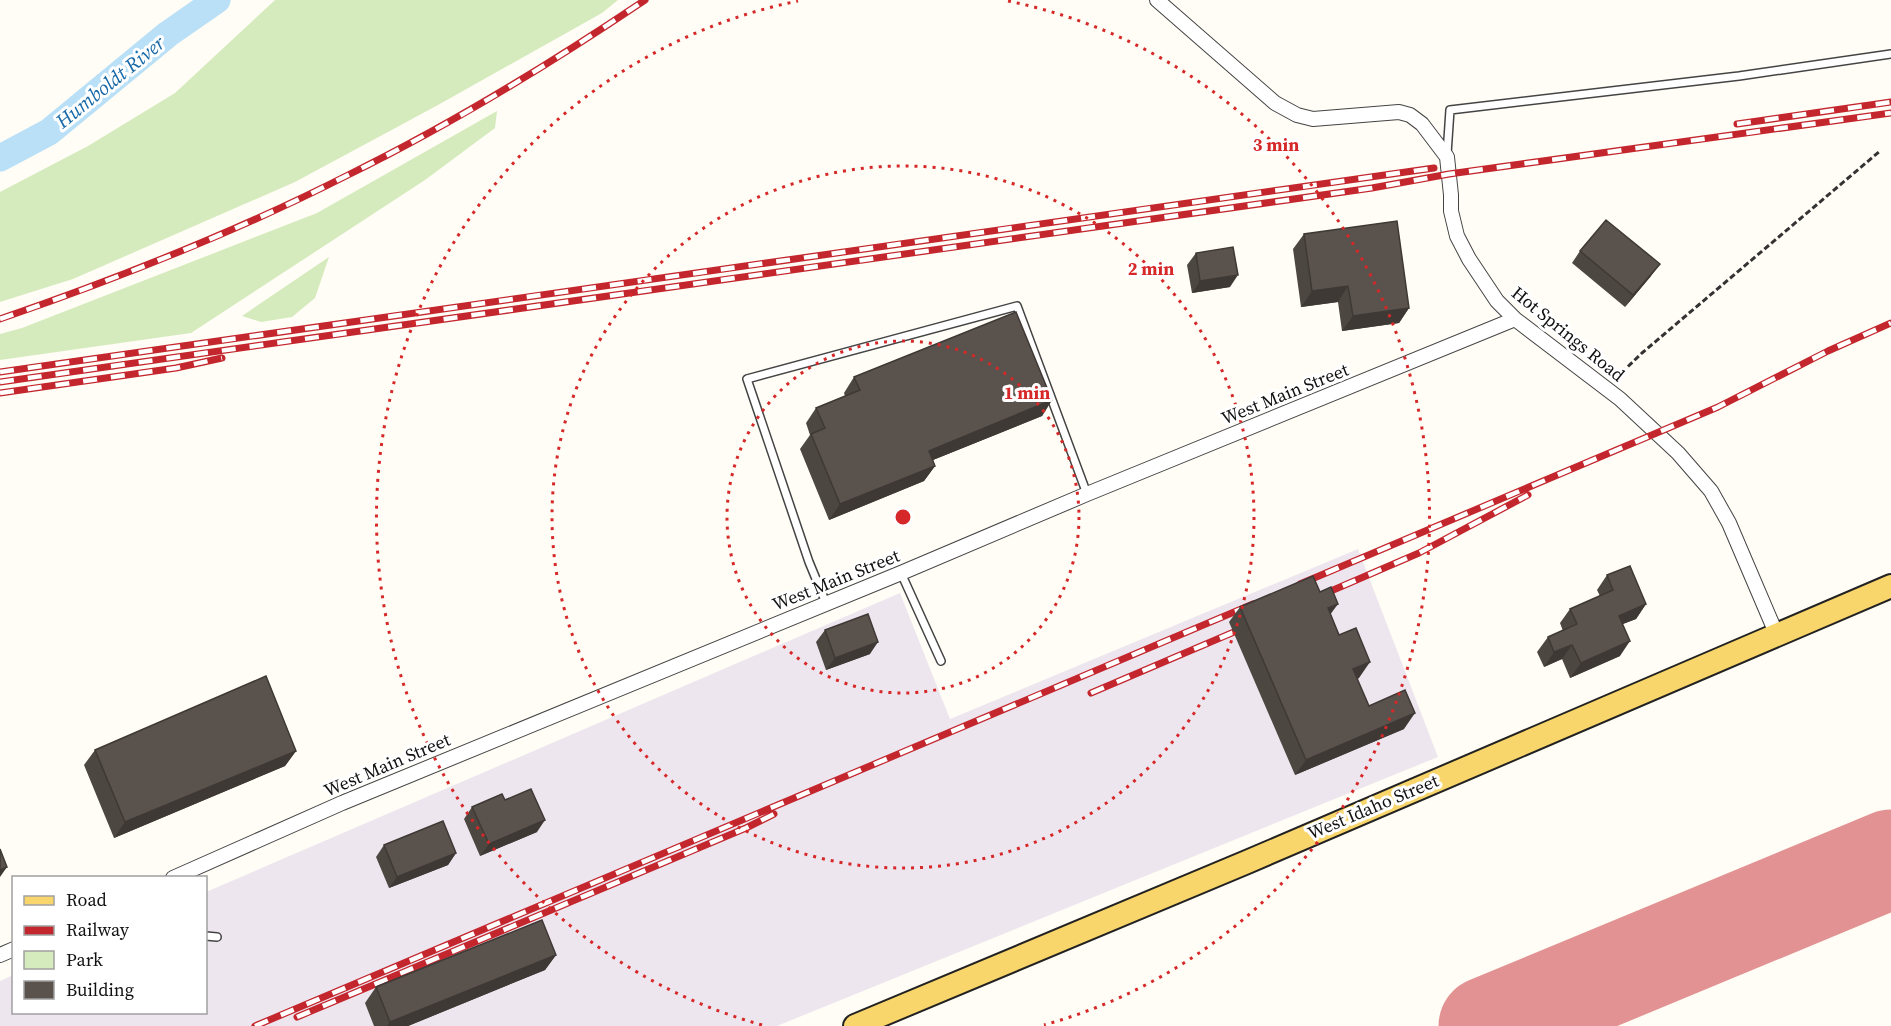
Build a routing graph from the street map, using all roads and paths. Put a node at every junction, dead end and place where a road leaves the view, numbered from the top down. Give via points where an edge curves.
1 (1157, 0) edge
2 (1891, 54) edge
3 (1880, 151) dead end
4 (1447, 157) junction
5 (1515, 319) junction
6 (1606, 388) junction
7 (1087, 494) junction
8 (902, 573) junction
9 (1891, 586) edge
10 (826, 603) junction
11 (1776, 633) junction
12 (941, 660) dead end
13 (178, 876) edge
14 (207, 936) edge
15 (217, 937) dead end
16 (855, 1026) edge

1 - 4 street, Hot Springs Road via 1275,103 1297,115 1313,119 1400,112 1422,124
2 - 4 lane via 1450,110
3 - 6 path
4 - 5 street, Hot Springs Road via 1457,236 1480,279
5 - 6 street, Hot Springs Road
5 - 7 street, West Main Street
6 - 11 street, Hot Springs Road via 1671,446 1711,491 1729,523
7 - 8 street, West Main Street
7 - 10 lane via 1017,306 747,379
8 - 10 street, West Main Street
8 - 12 lane
9 - 11 main road, West Idaho Street
10 - 13 street, West Main Street via 342,803
11 - 16 main road, West Idaho Street via 1236,867
14 - 15 lane

